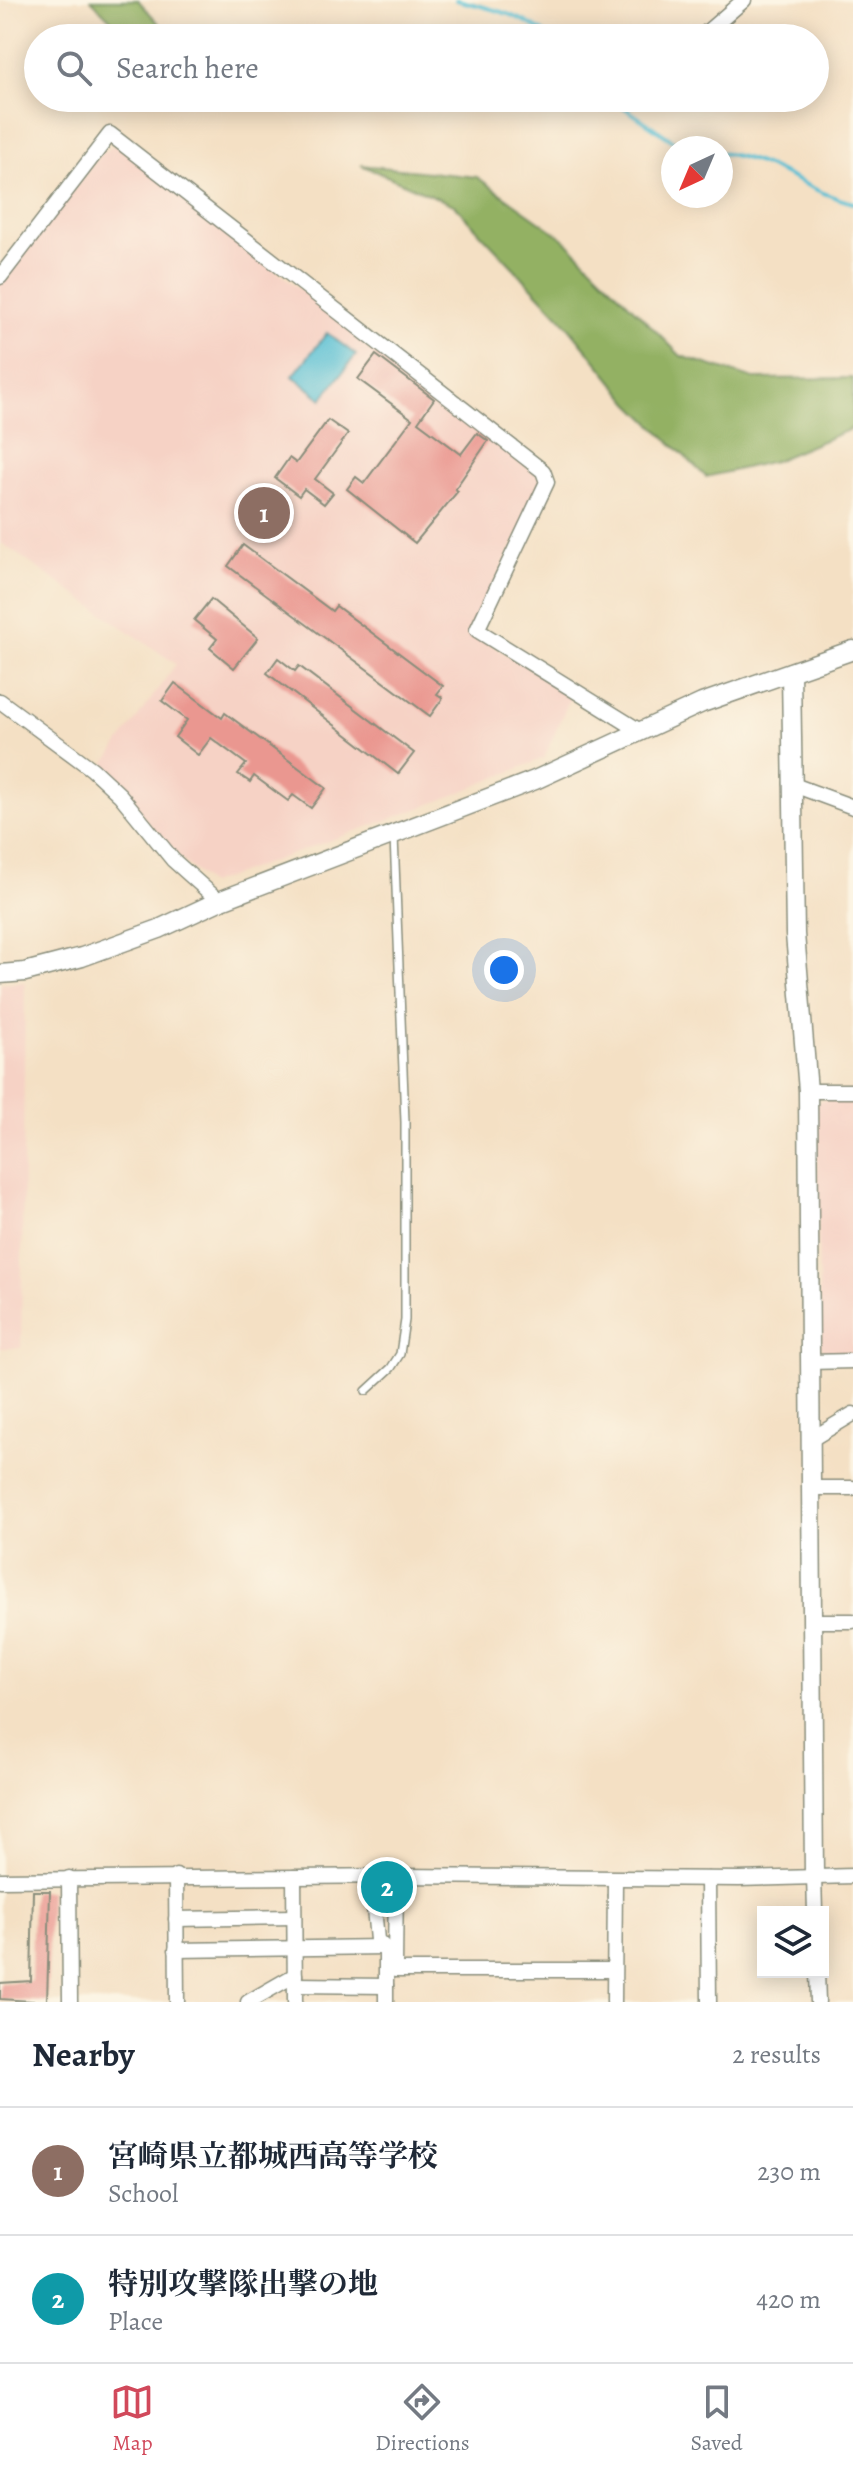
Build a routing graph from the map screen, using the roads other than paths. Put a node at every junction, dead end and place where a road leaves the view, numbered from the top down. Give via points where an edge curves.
1 (744, 0) edge
2 (716, 24) edge
3 (0, 277) edge
4 (853, 650) edge
5 (791, 672) junction
6 (0, 701) edge
7 (640, 731) junction
8 (791, 784) junction
9 (853, 807) edge
10 (393, 834) junction
11 (219, 901) junction
12 (0, 974) edge
13 (808, 1091) junction
14 (853, 1091) edge
15 (853, 1361) edge
16 (809, 1362) junction
17 (366, 1391) dead end
18 (853, 1414) edge
19 (810, 1440) junction
20 (810, 1488) junction
21 (853, 1488) edge
22 (811, 1621) junction
23 (853, 1621) edge
24 (176, 1876) junction
25 (371, 1876) junction
26 (396, 1876) junction
27 (814, 1876) junction
28 (853, 1876) edge
29 (294, 1877) junction
30 (69, 1878) junction
31 (708, 1879) junction
32 (0, 1880) edge
33 (615, 1880) junction
34 (815, 1906) edge
35 (294, 1917) junction
36 (176, 1919) junction
37 (384, 1947) junction
38 (176, 1950) junction
39 (294, 1950) junction
40 (395, 1970) junction
41 (613, 1970) junction
42 (817, 1978) edge
43 (295, 1980) junction
44 (386, 1986) junction
45 (70, 2002) edge
46 (177, 2002) edge
47 (248, 2002) edge
48 (295, 2002) edge
49 (386, 2002) edge
50 (395, 2002) edge
51 (614, 2002) edge
52 (709, 2002) edge
53 (818, 2002) edge

1 - 2 street
3 - 7 street via 110,134 543,471 547,482 477,630
4 - 5 street
5 - 7 street
5 - 8 street
6 - 11 street via 92,769 173,860
7 - 10 street via 535,780
8 - 9 street
8 - 13 street via 795,934
10 - 11 street
10 - 17 lane via 405,1122 405,1320 400,1354
11 - 12 street via 82,957
13 - 14 street
13 - 16 street
15 - 16 street
16 - 19 street
18 - 19 street
19 - 20 street
20 - 21 street
20 - 22 street
22 - 23 street
22 - 27 street
24 - 29 street
24 - 30 street
24 - 36 street
25 - 26 street
25 - 29 street
25 - 37 street via 377,1940
26 - 33 street
26 - 40 street
27 - 28 street
27 - 31 street
27 - 34 street
29 - 35 street
30 - 32 street
30 - 45 street
31 - 33 street
31 - 52 street
33 - 41 street
35 - 36 street
35 - 39 street
36 - 38 street
37 - 39 street
37 - 44 street
38 - 39 street
38 - 46 street
39 - 43 street
40 - 41 street
40 - 50 street
41 - 51 street
42 - 53 street
43 - 44 street
43 - 47 street
43 - 48 street
44 - 49 street

